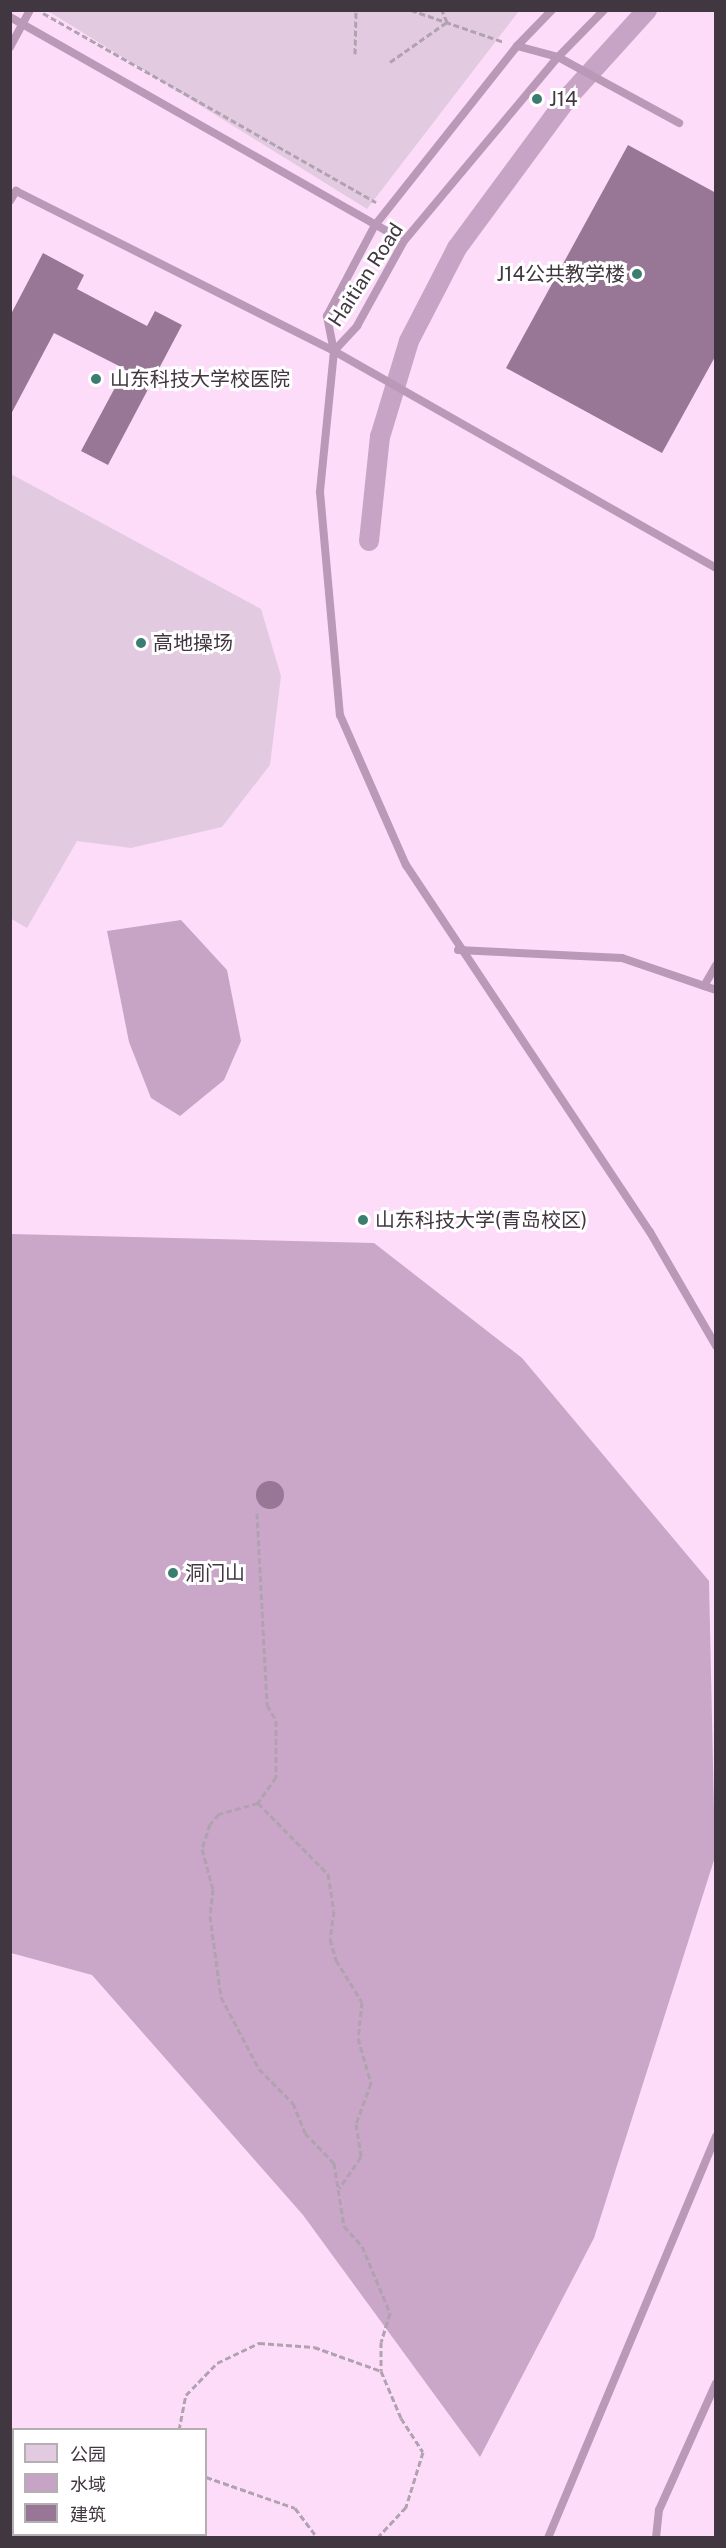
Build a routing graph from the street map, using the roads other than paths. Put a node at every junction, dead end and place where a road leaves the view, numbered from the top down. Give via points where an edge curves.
1 (30, 10) edge
2 (552, 10) edge
3 (604, 10) edge
4 (10, 17) edge
5 (23, 24) junction
6 (517, 46) junction
7 (10, 47) edge
8 (558, 57) junction
9 (679, 123) dead end
10 (10, 201) edge
11 (375, 225) junction
12 (404, 241) junction
13 (334, 351) junction
14 (716, 568) edge
15 (458, 950) junction
16 (716, 965) edge
17 (704, 986) junction
18 (716, 990) edge
19 (714, 1339) edge
20 (716, 2136) edge
21 (716, 2383) edge
22 (548, 2538) edge
23 (656, 2538) edge

1 - 5 lane
2 - 6 lane, Haitian Road
3 - 8 lane, Haitian Road
4 - 5 lane
5 - 7 lane
5 - 11 lane
6 - 8 lane
6 - 11 lane, Haitian Road
8 - 9 lane
8 - 12 lane, Haitian Road
10 - 13 lane via 16,191
11 - 12 lane
11 - 13 lane, Haitian Road via 327,316
12 - 13 lane, Haitian Road via 357,326
13 - 14 lane
13 - 15 lane via 320,492 339,715 406,865
15 - 17 lane via 622,958
15 - 19 lane via 650,1232
16 - 17 lane
17 - 18 lane
20 - 22 lane
21 - 23 lane via 659,2510

